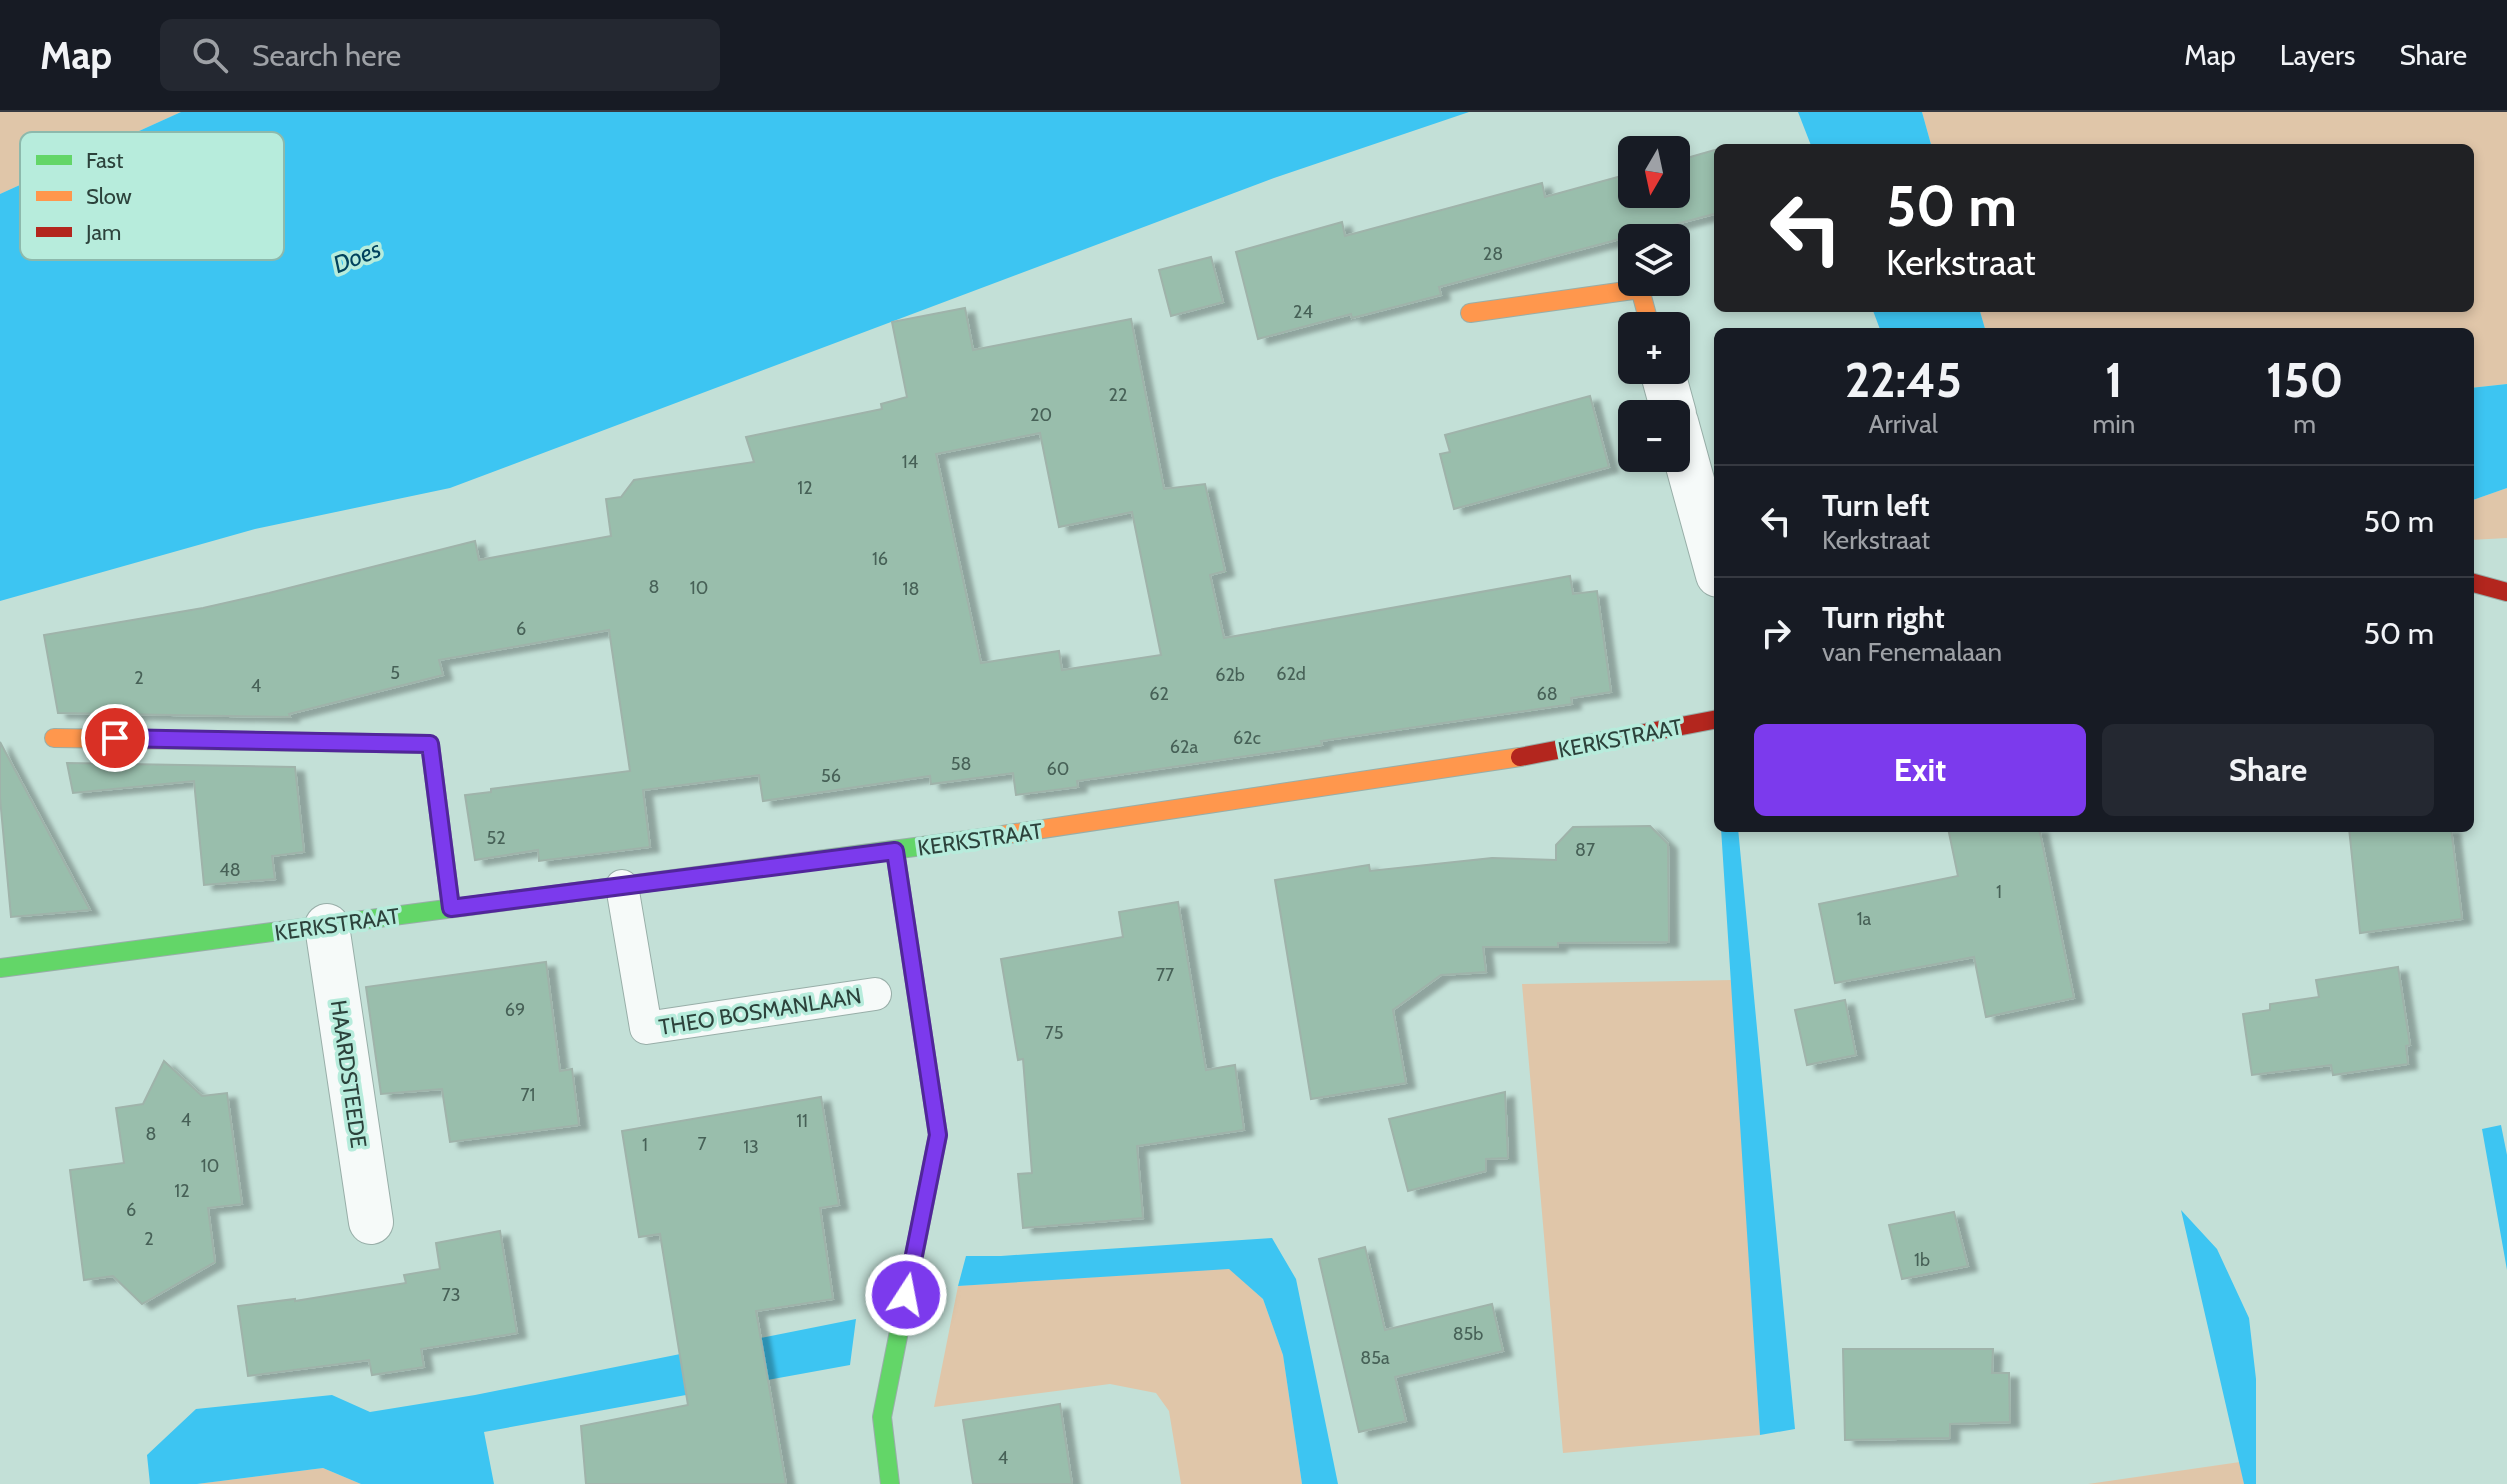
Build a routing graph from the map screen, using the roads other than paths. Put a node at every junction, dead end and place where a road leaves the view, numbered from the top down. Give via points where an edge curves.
1 (1646, 312) edge
2 (1470, 313) dead end
3 (1690, 472) edge
4 (1714, 560) edge
5 (2474, 583) edge
6 (2507, 592) edge
7 (1714, 720) edge
8 (54, 738) dead end
9 (895, 851) junction
10 (622, 886) junction
11 (451, 908) junction
12 (327, 926) junction
13 (0, 968) edge
14 (875, 994) dead end
15 (371, 1222) dead end
16 (890, 1484) edge

1 - 2 street via 1640,289
3 - 4 street
5 - 6 street
7 - 9 street, KERKSTRAAT via 1476,765
8 - 11 street via 430,744
9 - 10 street, KERKSTRAAT
9 - 16 street via 938,1135 882,1417
10 - 11 street, KERKSTRAAT
10 - 14 lane, THEO BOSMANLAAN via 646,1028
11 - 12 street, KERKSTRAAT
12 - 13 street, KERKSTRAAT
12 - 15 street, HAARDSTEEDE

